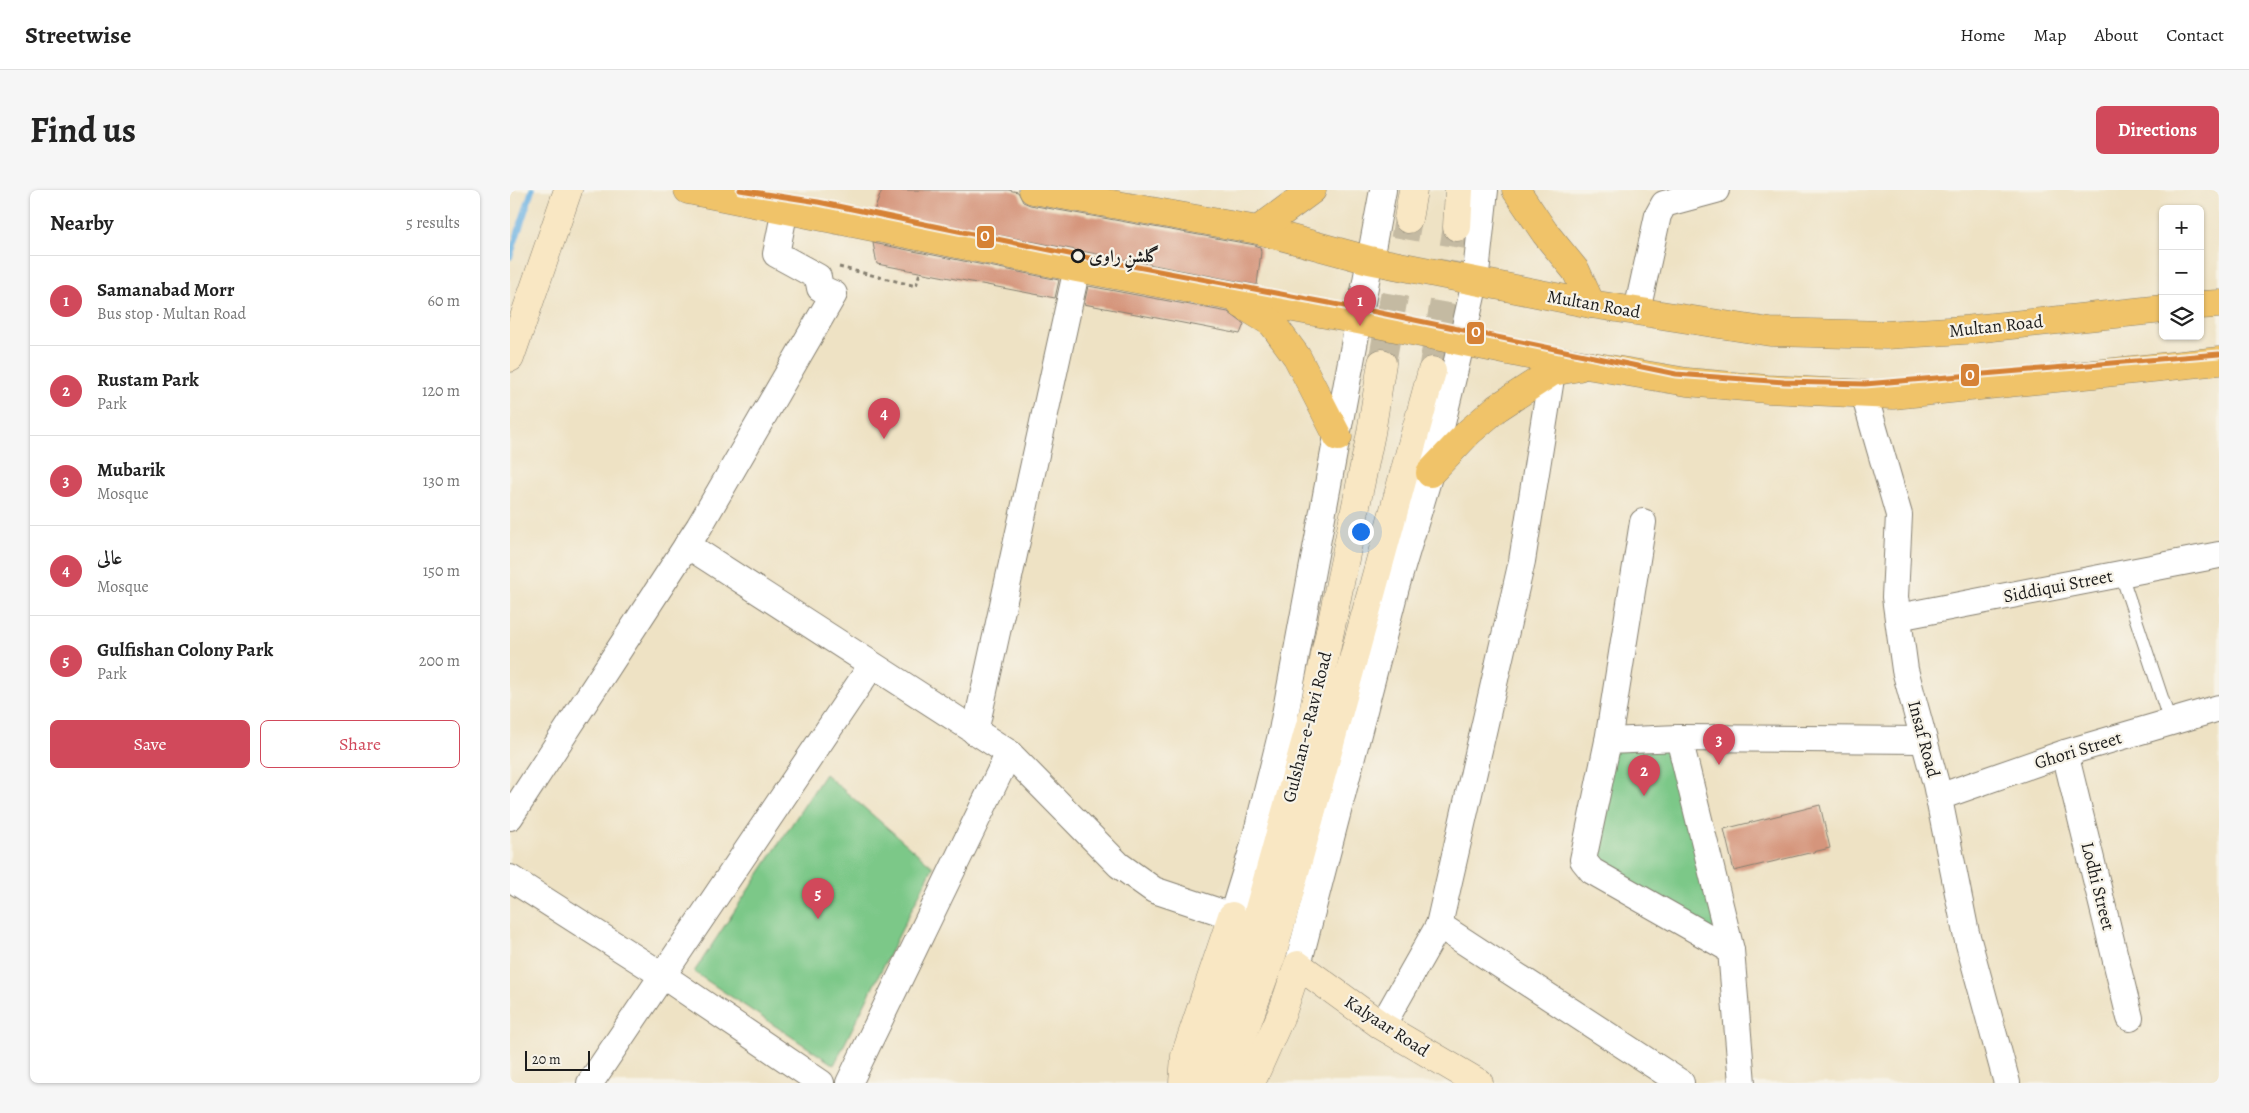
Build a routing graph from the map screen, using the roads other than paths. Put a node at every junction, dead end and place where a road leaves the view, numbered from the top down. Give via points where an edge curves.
1 (568, 190) edge
2 (688, 190) edge
3 (1032, 190) edge
4 (1312, 190) edge
5 (1383, 190) edge
6 (1413, 190) edge
7 (1459, 190) edge
8 (1485, 190) edge
9 (1516, 190) edge
10 (1716, 190) edge
11 (1660, 197) edge
12 (784, 208) junction
13 (1408, 219) tunnel mouth
14 (1457, 227) tunnel mouth
15 (1258, 230) junction
16 (1369, 260) junction
17 (1077, 268) junction
18 (1475, 282) junction
19 (1228, 296) junction
20 (1590, 304) junction
21 (2219, 304) edge
22 (2204, 305) edge
23 (2159, 309) edge
24 (1637, 311) junction
25 (1358, 320) junction
26 (1462, 340) junction
27 (510, 358) edge
28 (2219, 361) edge
29 (1382, 363) tunnel mouth
30 (1588, 365) junction
31 (1432, 371) tunnel mouth
32 (1552, 372) junction
33 (1864, 394) junction
34 (1338, 437) junction
35 (1430, 473) junction
36 (1643, 522) dead end
37 (687, 545) junction
38 (2219, 556) edge
39 (2121, 574) junction
40 (1898, 617) junction
41 (872, 665) junction
42 (2219, 708) edge
43 (2170, 722) junction
44 (975, 732) junction
45 (1679, 738) junction
46 (1924, 740) junction
47 (1608, 741) junction
48 (1009, 753) junction
49 (2065, 753) junction
50 (1938, 797) junction
51 (510, 817) edge
52 (510, 878) edge
53 (1232, 916) junction
54 (1439, 925) junction
55 (1731, 950) junction
56 (1298, 965) junction
57 (662, 975) junction
58 (2130, 1018) dead end
59 (1382, 1026) junction
60 (590, 1083) edge
61 (821, 1083) edge
62 (849, 1083) edge
63 (1184, 1083) edge
64 (1198, 1083) edge
65 (1225, 1083) edge
66 (1251, 1083) edge
67 (1479, 1083) edge
68 (1681, 1083) edge
69 (1742, 1083) edge
70 (2007, 1083) edge

1 - 27 main road
2 - 12 main road
3 - 15 main road, Multan Road
4 - 15 main road
5 - 16 street
6 - 13 main road
7 - 14 main road
8 - 18 street
9 - 20 main road via 1576,271
10 - 11 street
11 - 24 street
12 - 17 main road
12 - 37 street via 776,254 818,277 820,288 834,294
15 - 16 main road, Multan Road
16 - 18 main road, Multan Road
16 - 25 street
17 - 19 main road
17 - 44 street
18 - 20 main road, Multan Road
18 - 26 street
19 - 25 main road
19 - 34 main road via 1272,323 1297,357
20 - 24 main road, Multan Road
21 - 22 main road
23 - 24 main road, Multan Road via 1886,335 1770,332
25 - 26 main road
25 - 34 street
26 - 30 main road
26 - 35 street
28 - 33 main road via 1893,395
29 - 64 main road, Gulshan-e-Ravi Road via 1371,433 1312,718 1250,942
30 - 32 main road
30 - 33 main road via 1687,382 1767,390
31 - 65 main road, Gulshan-e-Ravi Road via 1273,952
32 - 35 main road via 1497,408
32 - 54 street via 1522,562
33 - 40 street, Insaf Road via 1899,515 1895,597
34 - 53 street via 1282,731 1253,848
35 - 56 street via 1396,587
36 - 47 street
37 - 41 street
37 - 51 street
38 - 39 street, Siddiqui Street
39 - 40 street, Siddiqui Street
39 - 43 lane
40 - 46 street, Insaf Road via 1905,670
41 - 44 street
41 - 57 street
42 - 43 street, Ghori Street
43 - 49 street, Ghori Street
44 - 48 street
45 - 46 street
45 - 47 street
45 - 55 street
46 - 50 street, Insaf Road
47 - 55 street via 1583,860 1592,871
48 - 53 street via 1126,870 1154,890
48 - 62 street
49 - 50 street, Ghori Street
49 - 58 street, Lodhi Street
50 - 70 street, Insaf Road via 1966,934
52 - 57 street
53 - 63 main road via 1185,1056
54 - 59 street
54 - 68 street
55 - 69 street
56 - 59 main road, Kalyaar Road
56 - 66 main road via 1282,1013
57 - 60 street
57 - 61 street
59 - 67 main road, Kalyaar Road

